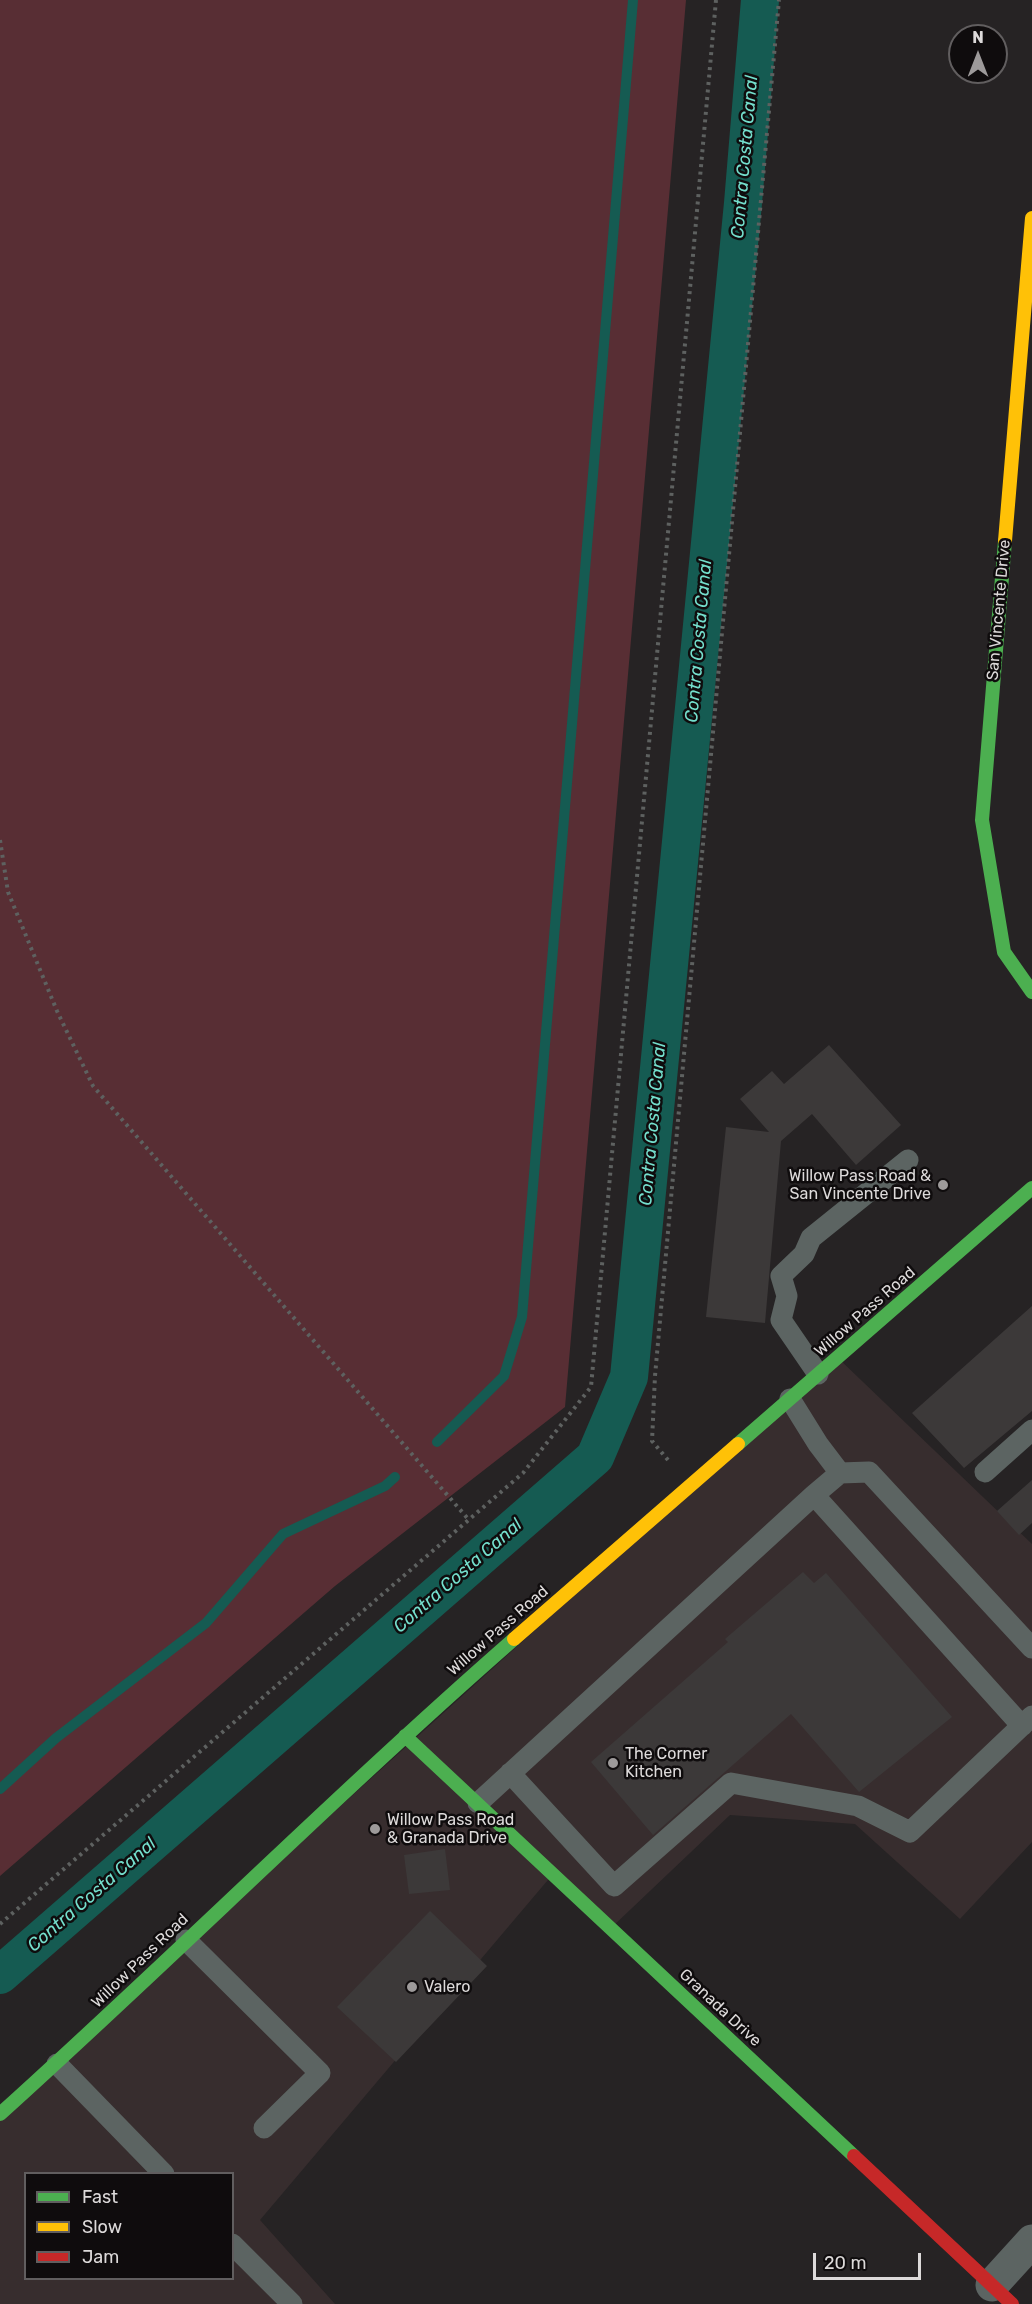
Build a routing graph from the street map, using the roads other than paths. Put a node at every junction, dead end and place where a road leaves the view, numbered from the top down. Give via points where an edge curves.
1 (1032, 218) edge
2 (1027, 347) edge
3 (1032, 992) edge
4 (908, 1160) dead end
5 (1031, 1190) edge
6 (818, 1374) junction
7 (790, 1399) junction
8 (1032, 1430) edge
9 (985, 1472) dead end
10 (840, 1473) junction
11 (814, 1495) junction
12 (1032, 1648) edge
13 (1027, 1721) edge
14 (405, 1736) junction
15 (510, 1773) junction
16 (478, 1803) junction
17 (186, 1940) junction
18 (57, 2064) junction
19 (0, 2114) edge
20 (264, 2128) dead end
21 (162, 2172) edge
22 (1032, 2241) edge
23 (234, 2246) edge
24 (1002, 2294) edge
25 (291, 2304) edge

1 - 2 street, San Vincente Drive
2 - 3 street, San Vincente Drive via 982,820 1004,952
4 - 6 lane via 811,1238 804,1254 782,1276 787,1296 780,1320
5 - 6 street, Willow Pass Road
6 - 7 street, Willow Pass Road
7 - 10 lane
7 - 14 street, Willow Pass Road
8 - 9 lane
10 - 11 lane
10 - 12 lane via 869,1472
11 - 13 lane
11 - 15 lane
13 - 15 lane via 910,1832 858,1806 731,1783 614,1886
14 - 16 street, Granada Drive
14 - 17 street, Willow Pass Road
15 - 16 lane
16 - 24 street, Granada Drive
17 - 18 street, Willow Pass Road
17 - 20 lane via 320,2073
18 - 19 street, Willow Pass Road
18 - 21 lane
22 - 24 street
23 - 25 lane

